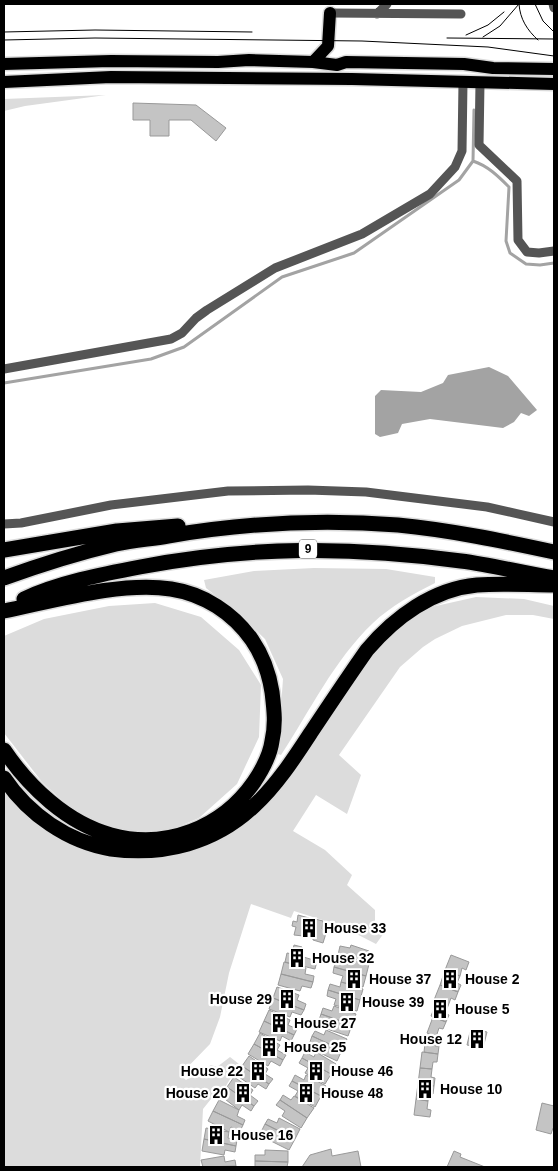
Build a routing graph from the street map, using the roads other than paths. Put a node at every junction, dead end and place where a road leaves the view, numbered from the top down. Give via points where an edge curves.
1 (387, 4) edge
2 (552, 4) edge
3 (554, 8) edge
4 (330, 13) joint
5 (377, 14) junction
6 (461, 14) dead end
7 (328, 46) junction
8 (310, 62) junction
9 (346, 62) junction
10 (4, 64) edge
11 (554, 69) edge
12 (4, 82) edge
13 (464, 82) junction
14 (480, 83) junction
15 (554, 84) edge
16 (554, 251) edge
17 (4, 369) edge
18 (554, 522) edge
19 (4, 524) edge
20 (227, 526) junction
21 (4, 550) edge
22 (554, 552) edge
23 (10, 576) edge
24 (554, 578) edge
25 (554, 586) edge
26 (4, 610) edge
27 (4, 750) edge
28 (4, 778) edge

1 - 5 street
2 - 3 street
4 - 5 street
4 - 7 main road
5 - 6 street
7 - 8 main road
7 - 9 main road
8 - 9 main road via 337,65
8 - 10 main road
9 - 11 main road
12 - 13 main road via 110,78
13 - 14 main road
13 - 17 street via 462,151 455,167 430,194 362,234 275,268 207,310 171,339
14 - 15 main road
14 - 16 street via 479,145 517,181 518,240 527,252
18 - 19 street via 487,507 366,492 308,490 228,491
20 - 21 highway via 149,527
20 - 22 highway, 9 via 324,522 396,525
20 - 23 highway, 9 via 117,544
24 - 26 highway, 9 via 423,556 294,549 232,553 124,570 30,596
25 - 28 highway via 478,585 462,588 431,598 402,615 367,650 300,748 255,806 234,823 184,846 130,851 76,839 30,810
26 - 27 highway via 130,588 170,588 188,592 228,613 253,642 269,676 275,722 266,761 240,800 212,822 181,835 162,838 134,839 111,835 74,818 40,792

